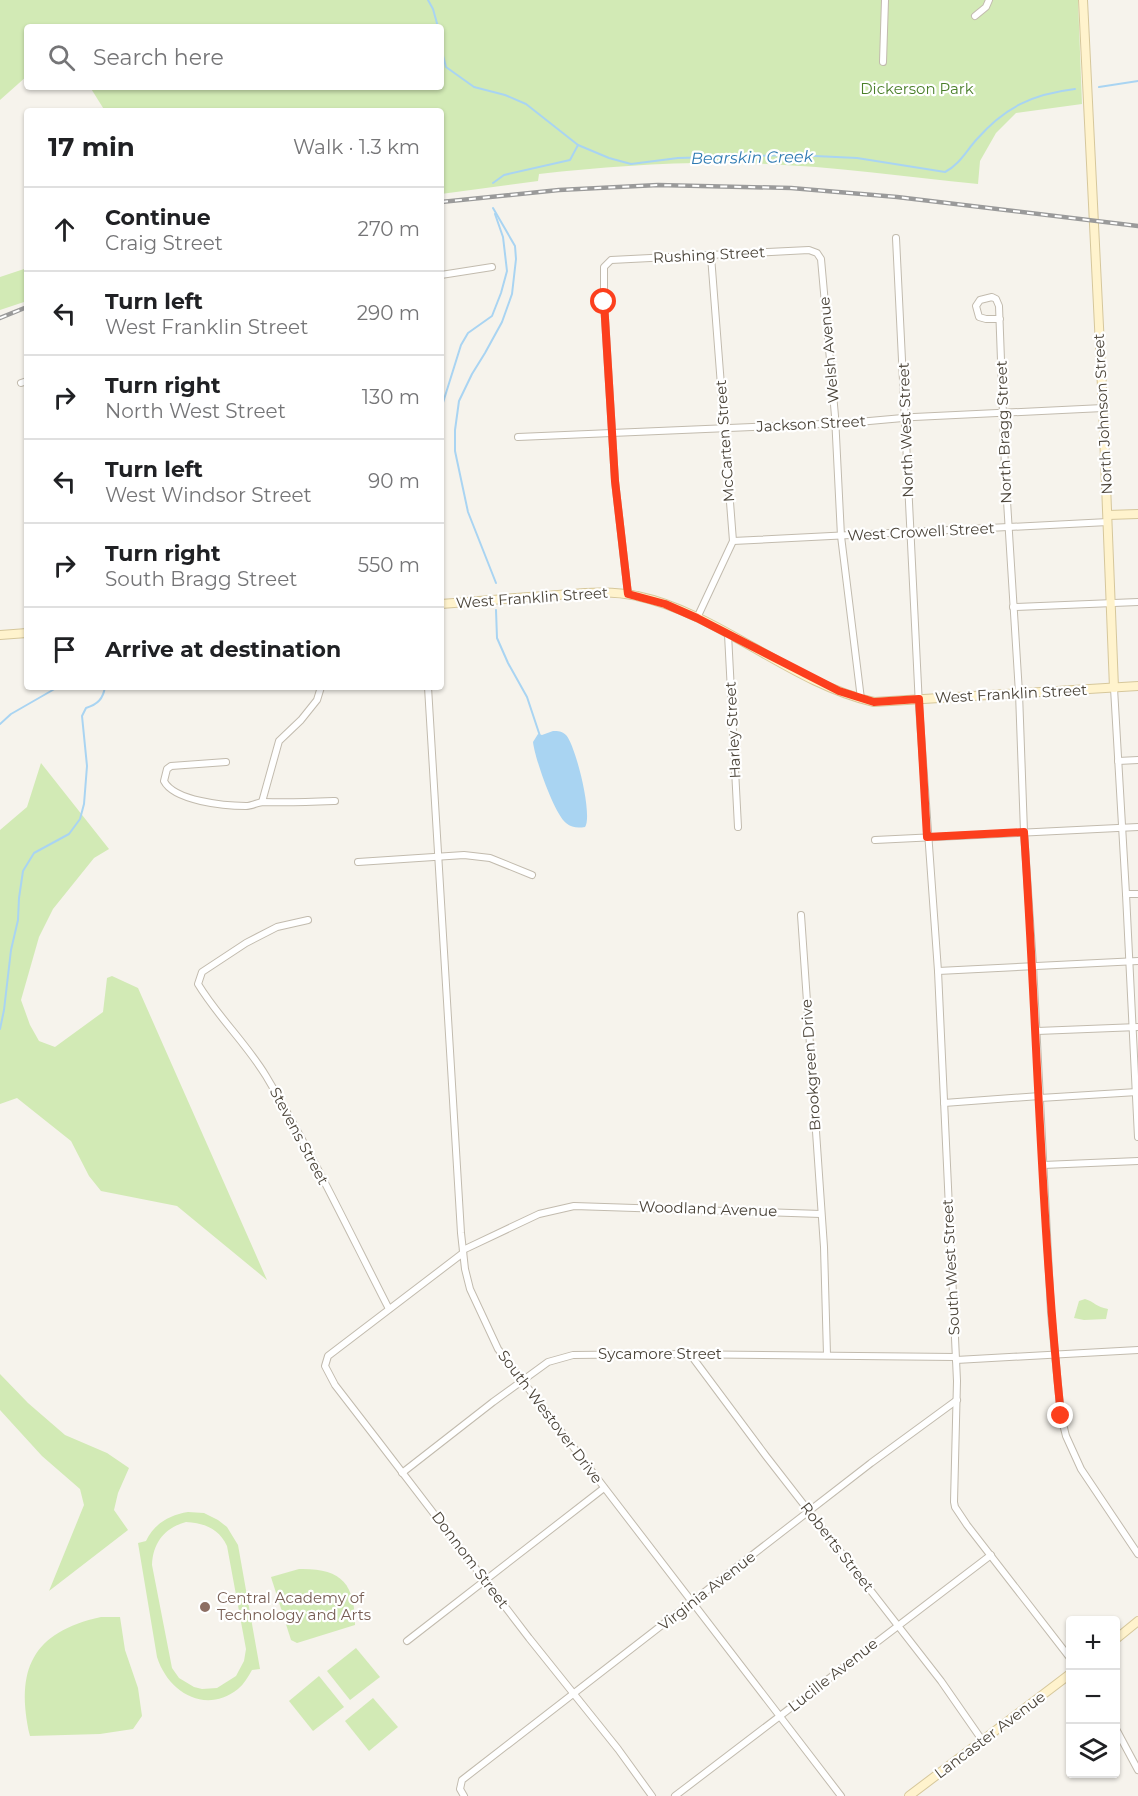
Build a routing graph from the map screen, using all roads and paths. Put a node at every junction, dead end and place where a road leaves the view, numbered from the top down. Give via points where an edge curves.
1 (885, 0) edge
2 (989, 0) edge
3 (1083, 0) edge
4 (975, 16) dead end
5 (884, 63) dead end
6 (896, 238) dead end
7 (817, 253) joint
8 (711, 256) junction
9 (492, 267) dead end
10 (444, 275) edge
11 (1000, 319) junction
12 (1103, 408) junction
13 (1003, 412) junction
14 (905, 418) junction
15 (834, 423) junction
16 (724, 428) junction
17 (612, 432) junction
18 (518, 437) dead end
19 (1138, 514) edge
20 (1108, 519) junction
21 (1008, 527) junction
22 (910, 532) junction
23 (841, 536) junction
24 (733, 541) junction
25 (628, 594) junction
26 (1138, 602) edge
27 (444, 604) edge
28 (1111, 604) junction
29 (1013, 607) junction
30 (697, 618) junction
31 (24, 633) edge
32 (728, 634) junction
33 (0, 635) edge
34 (1138, 686) edge
35 (1114, 688) junction
36 (320, 690) edge
37 (428, 690) edge
38 (1019, 693) junction
39 (861, 699) junction
40 (919, 699) junction
41 (1138, 760) edge
42 (1118, 761) junction
43 (226, 762) dead end
44 (335, 801) dead end
45 (262, 802) junction
46 (738, 827) dead end
47 (1138, 827) edge
48 (1123, 828) junction
49 (1024, 832) junction
50 (927, 837) junction
51 (875, 840) dead end
52 (439, 857) junction
53 (358, 862) dead end
54 (532, 875) dead end
55 (1126, 894) junction
56 (1138, 894) edge
57 (801, 915) dead end
58 (308, 920) dead end
59 (1138, 961) edge
60 (1130, 962) junction
61 (1033, 965) junction
62 (938, 971) junction
63 (1135, 1027) edge
64 (1037, 1031) junction
65 (1137, 1092) edge
66 (1040, 1097) junction
67 (944, 1103) junction
68 (1138, 1137) edge
69 (1138, 1161) edge
70 (1043, 1165) junction
71 (821, 1214) junction
72 (463, 1251) junction
73 (389, 1309) junction
74 (363, 1329) joint
75 (1138, 1350) edge
76 (690, 1354) junction
77 (1054, 1354) junction
78 (827, 1355) junction
79 (956, 1359) junction
80 (522, 1381) junction
81 (957, 1400) junction
82 (402, 1473) junction
83 (604, 1488) junction
84 (810, 1512) junction
85 (1138, 1554) edge
86 (991, 1555) junction
87 (485, 1580) junction
88 (692, 1602) junction
89 (1138, 1621) edge
90 (898, 1625) junction
91 (1120, 1636) edge
92 (407, 1641) dead end
93 (1066, 1652) edge
94 (1066, 1678) edge
95 (573, 1694) junction
96 (780, 1716) junction
97 (1120, 1736) edge
98 (982, 1740) junction
99 (1138, 1770) edge
100 (464, 1796) edge
101 (652, 1796) edge
102 (675, 1796) edge
103 (841, 1796) edge
104 (909, 1796) edge

1 - 5 street
2 - 4 street
3 - 12 main road, North Johnson Street
6 - 14 street, North West Street
7 - 8 street, Rushing Street via 809,250
7 - 15 street, Welsh Avenue via 821,259
8 - 16 street, McCarten Street
8 - 17 street, Rushing Street via 611,260 604,267
9 - 10 street
11 - 11 street, North Bragg Street via 996,299 980,300 976,306 979,316
11 - 13 street, North Bragg Street
12 - 13 street, Jackson Street
12 - 20 main road, North Johnson Street
13 - 14 street, Jackson Street
13 - 21 street, North Bragg Street
14 - 15 street, Jackson Street
14 - 22 street, North West Street
15 - 16 street, Jackson Street
15 - 23 street, Welsh Avenue
16 - 17 street, Jackson Street
16 - 24 street, McCarten Street
17 - 18 street, Jackson Street
17 - 25 street
19 - 20 main road, West Crowell Street
20 - 21 street, West Crowell Street
20 - 28 main road, North Johnson Street
21 - 22 street, West Crowell Street
21 - 29 street, North Bragg Street
22 - 23 street, West Crowell Street
22 - 40 street, North West Street
23 - 24 street, West Crowell Street
23 - 39 street, Welsh Avenue
24 - 30 street, McCarten Street
25 - 27 main road, West Franklin Street via 584,593
25 - 30 main road, West Franklin Street
26 - 28 street
28 - 29 street
28 - 35 main road, North Johnson Street
29 - 38 street, North Bragg Street
30 - 32 main road, West Franklin Street
31 - 33 main road
32 - 39 main road, West Franklin Street
32 - 46 street, Harley Street
34 - 35 main road, West Franklin Street
35 - 38 main road, West Franklin Street
35 - 42 street, North Johnson Street
36 - 45 street via 317,700 279,741
37 - 52 street, South Westover Drive
38 - 40 main road, West Franklin Street
38 - 49 street, North Bragg Street
39 - 40 main road, West Franklin Street
40 - 50 street, North West Street
41 - 42 street
42 - 48 street, North Johnson Street
43 - 45 street via 171,766 164,781 167,788 191,799 244,806
44 - 45 street
47 - 48 street
48 - 49 street
48 - 55 street, North Johnson Street
49 - 50 street
49 - 61 street, North Bragg Street
50 - 51 street
50 - 62 street, South West Street
52 - 53 street
52 - 54 street via 490,858
52 - 72 street, South Westover Drive
55 - 56 street
55 - 60 street, North Johnson Street
57 - 71 street, Brookgreen Drive
58 - 73 street, Stevens Street via 277,927 246,944 202,972 198,984 285,1108
59 - 60 street
60 - 61 street
60 - 63 street, North Johnson Street
61 - 62 street
61 - 64 street, North Bragg Street
62 - 67 street, South West Street
63 - 64 street
63 - 65 street, North Johnson Street
64 - 66 street, North Bragg Street
65 - 66 street
65 - 68 street, North Johnson Street
66 - 67 street
66 - 70 street, North Bragg Street
67 - 79 street, South West Street
69 - 70 street
70 - 77 street, North Bragg Street
71 - 72 street, Woodland Avenue via 574,1206 539,1214
71 - 78 street
72 - 73 street, Woodland Avenue
72 - 80 street, South Westover Drive via 477,1304 498,1349
73 - 74 street, Woodland Avenue
74 - 82 street, Donnom Street via 328,1356 325,1366
75 - 77 street, Sycamore Street
76 - 78 street, Sycamore Street
76 - 80 street, Sycamore Street via 573,1355 548,1362
76 - 84 street, Roberts Street
77 - 79 street, Sycamore Street
77 - 85 street, North Bragg Street via 1066,1436 1081,1469
78 - 79 street, Sycamore Street
79 - 81 street, South West Street
80 - 82 street, Sycamore Street
80 - 83 street, South Westover Drive
81 - 84 street, Virginia Avenue
81 - 86 street, South West Street via 955,1507
82 - 87 street, Donnom Street
83 - 87 street
83 - 88 street, South Westover Drive
84 - 88 street, Virginia Avenue
84 - 90 street, Roberts Street
86 - 90 street, Lucille Avenue
86 - 93 street, South West Street
87 - 92 street
87 - 95 street, Donnom Street
88 - 95 street, Virginia Avenue
88 - 96 street, South Westover Drive
89 - 91 main road
90 - 96 street, Lucille Avenue
90 - 98 street, Roberts Street
94 - 98 main road, Lancaster Avenue
95 - 100 street, Virginia Avenue via 462,1780
95 - 101 street, Donnom Street
96 - 102 street, Lucille Avenue
96 - 103 street, South Westover Drive
97 - 99 street
98 - 104 main road, Lancaster Avenue

